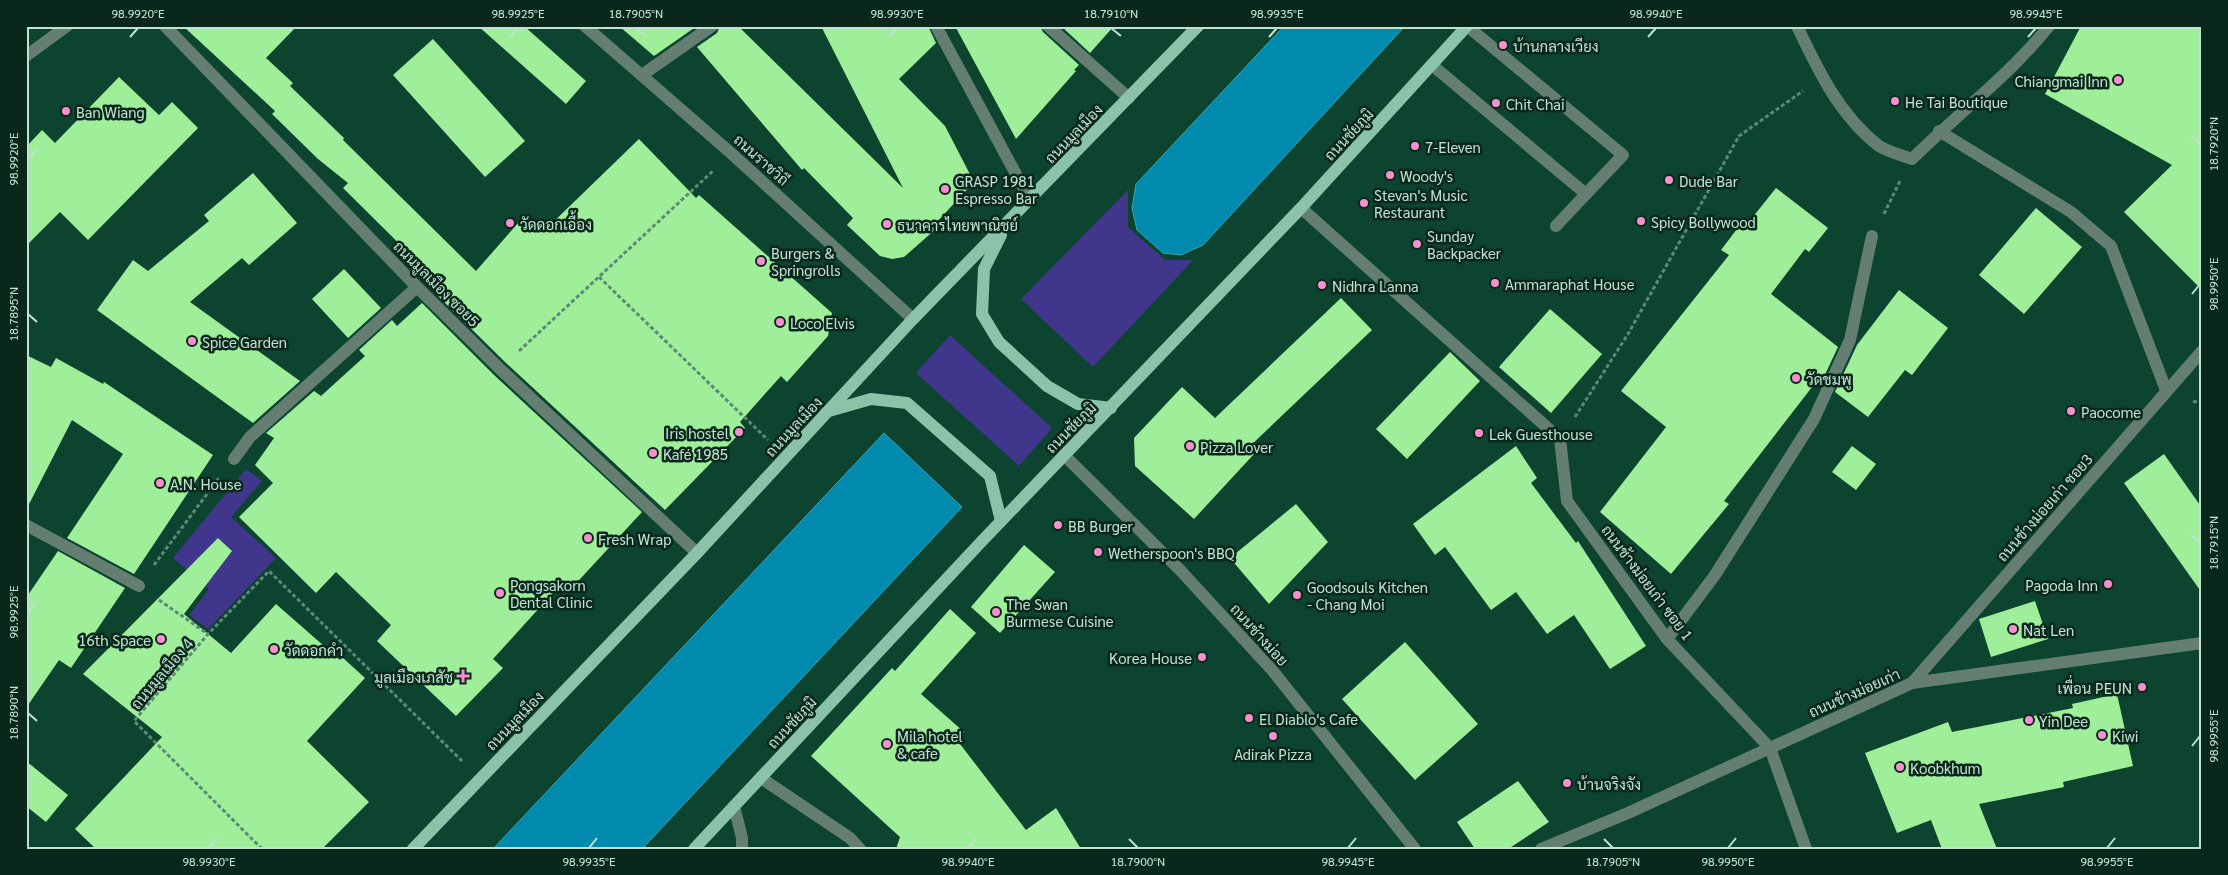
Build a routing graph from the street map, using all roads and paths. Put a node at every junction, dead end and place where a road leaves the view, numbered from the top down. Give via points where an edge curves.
1 (67, 26) edge
2 (165, 26) edge
3 (585, 26) edge
4 (712, 26) edge
5 (936, 26) edge
6 (1048, 26) edge
7 (1198, 26) edge
8 (1467, 26) edge
9 (1797, 26) edge
10 (2049, 26) edge
11 (26, 56) edge
12 (1432, 66) junction
13 (642, 75) junction
14 (1822, 78) junction
15 (1129, 98) junction
16 (1939, 132) junction
17 (732, 154) junction
18 (1912, 159) junction
19 (1586, 194) junction
20 (1030, 200) junction
21 (1302, 208) junction
22 (1006, 225) junction
23 (1556, 226) dead end
24 (1872, 236) joint
25 (599, 277) junction
26 (417, 287) junction
27 (913, 319) junction
28 (2202, 351) edge
29 (500, 369) junction
30 (2166, 390) junction
31 (1111, 408) junction
32 (828, 411) junction
33 (1560, 439) junction
34 (1064, 455) junction
35 (786, 457) junction
36 (234, 459) joint
37 (1000, 522) junction
38 (26, 525) edge
39 (697, 552) junction
40 (139, 586) junction
41 (208, 634) junction
42 (1667, 639) junction
43 (2202, 643) edge
44 (1912, 683) junction
45 (1770, 748) junction
46 (761, 778) junction
47 (480, 780) junction
48 (734, 806) junction
49 (744, 848) edge
50 (262, 849) edge
51 (412, 849) edge
52 (694, 849) edge
53 (860, 849) edge
54 (1415, 849) edge
55 (1541, 849) edge
56 (1806, 849) edge

1 - 11 street
2 - 26 street, ถนนมูลเมือง ซอย5
3 - 13 street, ถนนราชวิถี
4 - 13 street
5 - 20 street
6 - 15 street
7 - 15 main road, ถนนมูลเมือง
8 - 12 main road, ถนนชัยภูมิ
8 - 19 street via 1623,156
9 - 14 street
10 - 16 street via 2028,52
12 - 19 street
12 - 21 main road, ถนนชัยภูมิ
13 - 17 street, ถนนราชวิถี
14 - 18 street via 1845,113 1880,147
14 - 33 path via 1739,136 1628,334
15 - 20 main road, ถนนมูลเมือง
16 - 18 street
16 - 30 street via 2071,212 2111,246
17 - 25 path
17 - 27 street, ถนนราชวิถี
18 - 24 path
19 - 23 street
20 - 22 main road, ถนนมูลเมือง
21 - 31 main road, ถนนชัยภูมิ
21 - 33 street
22 - 27 main road, ถนนมูลเมือง
22 - 31 main road via 984,270 982,314 999,342 1047,386 1078,404
24 - 42 street via 1850,340 1814,419 1714,575
25 - 29 path
25 - 35 path
26 - 29 street, ถนนมูลเมือง ซอย5
26 - 36 street via 250,437
27 - 32 main road, ถนนมูลเมือง
28 - 30 street, ถนนช้างม่อยเก่า ซอย3
29 - 39 street, ถนนมูลเมือง ซอย5
30 - 44 street, ถนนช้างม่อยเก่า ซอย3
31 - 34 main road, ถนนชัยภูมิ
32 - 35 main road, ถนนมูลเมือง
32 - 37 main road via 871,399 907,403 990,476
33 - 42 street, ถนนช้างม่อยเก่า ซอย 1 via 1567,501
34 - 37 main road, ถนนชัยภูมิ
34 - 54 street, ถนนช้างม่อย via 1180,570 1272,670
35 - 39 main road, ถนนมูลเมือง
36 - 40 path
37 - 46 main road, ถนนชัยภูมิ
38 - 40 street
39 - 47 main road, ถนนมูลเมือง
40 - 41 path, ถนนมูลเมือง 4
41 - 47 path via 268,571
41 - 50 path, ถนนมูลเมือง 4 via 134,721
42 - 45 street, ถนนช้างม่อยเก่า ซอย 1
43 - 44 street, ถนนช้างม่อยเก่า
44 - 45 street, ถนนช้างม่อยเก่า
45 - 55 street, ถนนช้างม่อยเก่า
45 - 56 street
46 - 48 main road, ถนนชัยภูมิ
46 - 53 street via 850,838
47 - 51 main road, ถนนมูลเมือง
48 - 49 street
48 - 52 main road, ถนนชัยภูมิ

